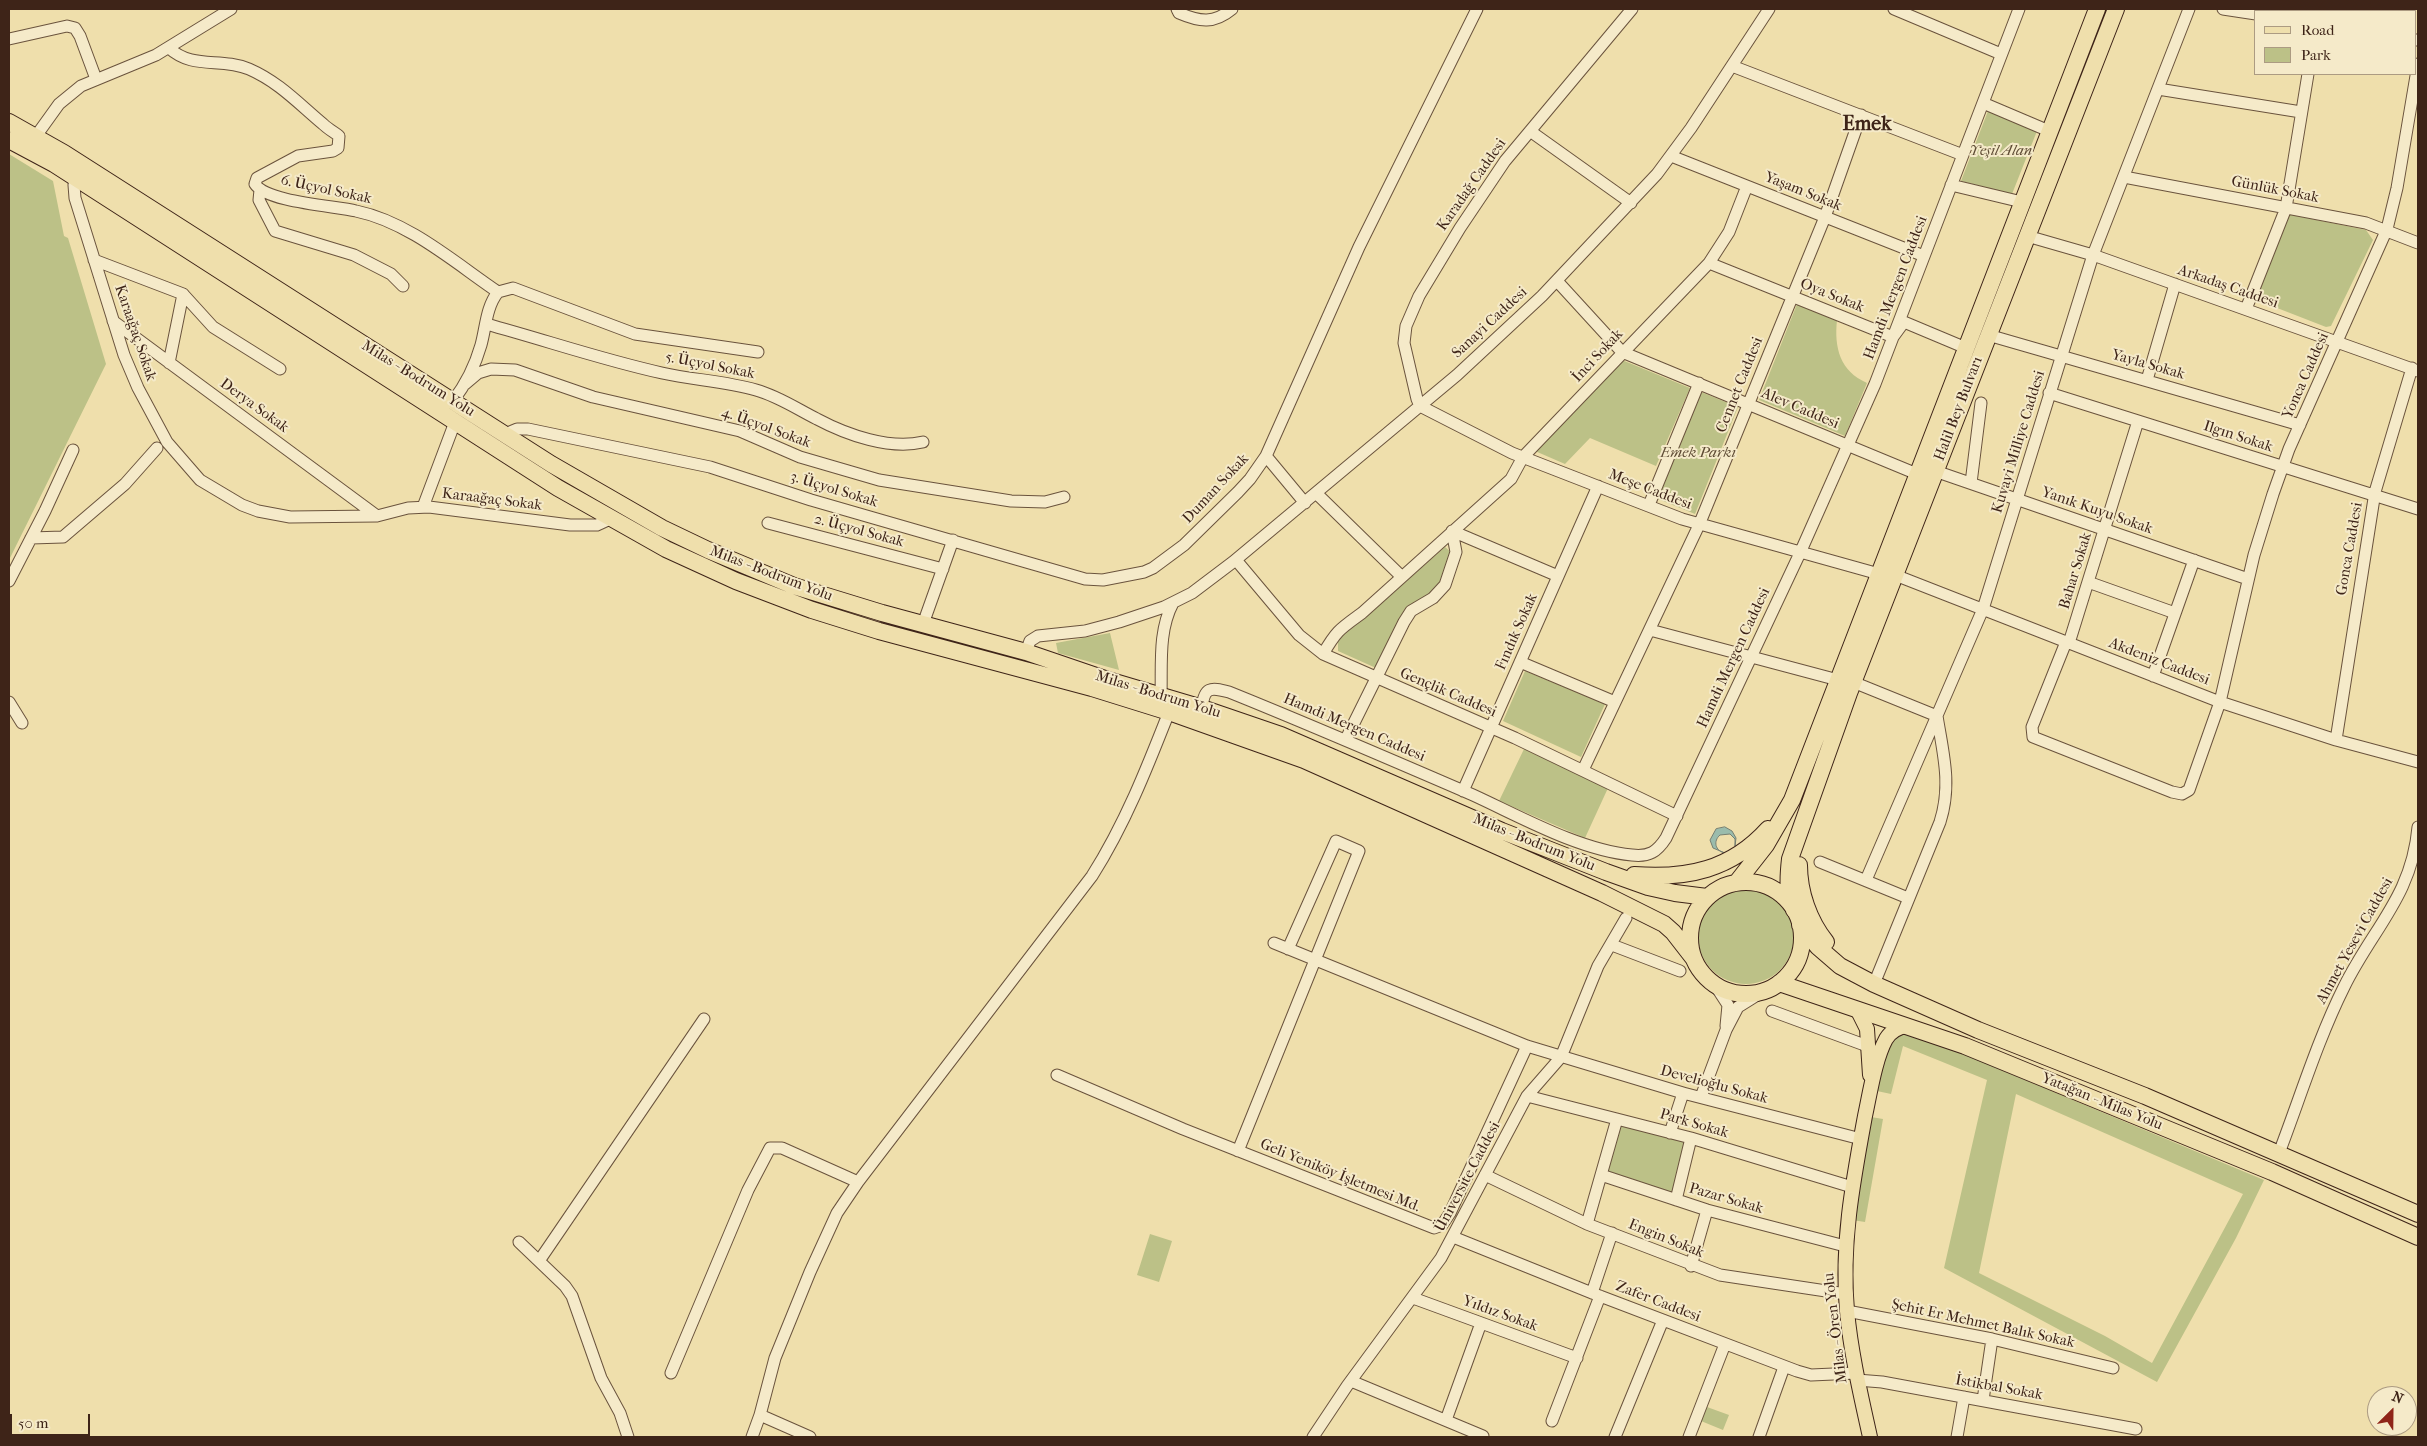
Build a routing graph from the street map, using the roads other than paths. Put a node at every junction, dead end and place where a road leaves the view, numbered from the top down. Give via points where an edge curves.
1 (1177, 9) edge
2 (1232, 9) edge
3 (1477, 9) edge
4 (1632, 9) edge
5 (1770, 9) edge
6 (1894, 9) edge
7 (2018, 9) edge
8 (2097, 9) edge
9 (2116, 9) edge
10 (2189, 9) edge
11 (2223, 9) edge
12 (226, 10) edge
13 (2254, 14) edge
14 (9, 39) edge
15 (169, 48) junction
16 (2001, 54) junction
17 (1732, 66) junction
18 (2308, 75) edge
19 (2416, 75) edge
20 (96, 79) junction
21 (2158, 89) junction
22 (1982, 103) junction
23 (2301, 112) junction
24 (1861, 115) junction
25 (9, 122) edge
26 (1530, 131) junction
27 (2050, 132) junction
28 (36, 136) junction
29 (9, 140) edge
30 (1963, 154) junction
31 (1671, 156) junction
32 (78, 171) junction
33 (2124, 177) junction
34 (1951, 185) junction
35 (1747, 186) junction
36 (260, 190) junction
37 (2022, 202) junction
38 (1630, 203) junction
39 (2286, 208) junction
40 (1825, 217) junction
41 (2387, 229) junction
42 (2027, 236) junction
43 (2418, 243) edge
44 (2094, 255) junction
45 (1924, 256) junction
46 (94, 260) junction
47 (1708, 263) junction
48 (1557, 281) junction
49 (2175, 284) junction
50 (403, 286) dead end
51 (498, 292) junction
52 (183, 294) junction
53 (1792, 296) junction
54 (2246, 309) junction
55 (113, 322) junction
56 (486, 324) junction
57 (1988, 335) junction
58 (1894, 337) junction
59 (2338, 341) junction
60 (1966, 348) junction
61 (758, 352) dead end
62 (1622, 352) junction
63 (2061, 356) junction
64 (169, 363) junction
65 (280, 369) dead end
66 (2415, 370) edge
67 (2147, 380) junction
68 (1699, 383) junction
69 (465, 384) junction
70 (2050, 393) junction
71 (453, 401) junction
72 (1981, 403) dead end
73 (1749, 404) junction
74 (1420, 406) junction
75 (2138, 421) junction
76 (455, 422) junction
77 (2300, 424) junction
78 (505, 434) junction
79 (923, 442) dead end
80 (1848, 445) junction
81 (157, 448) dead end
82 (73, 450) dead end
83 (1266, 456) junction
84 (1524, 457) junction
85 (2282, 467) junction
86 (1935, 470) junction
87 (1918, 474) junction
88 (1971, 483) junction
89 (1598, 486) junction
90 (1316, 493) junction
91 (2375, 496) junction
92 (1064, 497) dead end
93 (2017, 499) junction
94 (1305, 503) junction
95 (1649, 505) junction
96 (423, 507) junction
97 (2418, 510) edge
98 (377, 516) junction
99 (610, 519) junction
100 (768, 523) dead end
101 (1699, 525) junction
102 (2104, 529) junction
103 (1452, 531) junction
104 (31, 538) junction
105 (954, 540) junction
106 (1800, 554) junction
107 (1236, 560) junction
108 (2194, 560) junction
109 (1153, 568) joint
110 (943, 569) junction
111 (1887, 574) junction
112 (1401, 576) junction
113 (1558, 576) junction
114 (2248, 579) junction
115 (9, 580) edge
116 (2088, 582) junction
117 (1173, 603) junction
118 (1983, 609) junction
119 (2175, 613) junction
120 (923, 624) junction
121 (1650, 630) junction
122 (2068, 643) junction
123 (1026, 652) junction
124 (1322, 654) junction
125 (1752, 657) junction
126 (1520, 662) junction
127 (2153, 676) junction
128 (1376, 678) junction
129 (1846, 681) junction
130 (1160, 696) junction
131 (9, 702) edge
132 (1615, 702) junction
133 (2220, 702) junction
134 (1202, 708) junction
135 (1169, 712) junction
136 (1937, 716) junction
137 (22, 723) dead end
138 (1491, 727) junction
139 (1346, 739) junction
140 (2336, 740) junction
141 (2418, 762) edge
142 (1583, 770) junction
143 (1463, 791) junction
144 (1792, 800) junction
145 (1808, 811) junction
146 (1677, 816) junction
147 (2418, 826) edge
148 (1820, 862) dead end
149 (1606, 872) junction
150 (1866, 880) junction
151 (1737, 882) junction
152 (1707, 897) junction
153 (1908, 898) junction
154 (1797, 917) junction
155 (1626, 918) dead end
156 (1274, 944) dead end
157 (1612, 945) junction
158 (1288, 949) junction
159 (1316, 960) junction
160 (1694, 960) junction
161 (1680, 972) dead end
162 (1779, 983) junction
163 (1874, 984) junction
164 (1715, 985) junction
165 (1762, 992) junction
166 (1857, 1009) junction
167 (1772, 1011) dead end
168 (704, 1019) dead end
169 (1907, 1026) junction
170 (1726, 1030) junction
171 (1527, 1046) junction
172 (1870, 1047) junction
173 (1561, 1057) junction
174 (1057, 1075) dead end
175 (1683, 1093) junction
176 (1870, 1095) junction
177 (1527, 1096) junction
178 (1701, 1097) junction
179 (1617, 1119) junction
180 (1670, 1133) junction
181 (1691, 1138) junction
182 (1861, 1139) junction
183 (1238, 1151) junction
184 (2279, 1153) junction
185 (1601, 1174) junction
186 (1485, 1175) junction
187 (858, 1182) junction
188 (1852, 1187) junction
189 (1676, 1200) junction
190 (1707, 1210) junction
191 (2418, 1214) edge
192 (1588, 1224) junction
193 (1612, 1234) junction
194 (1453, 1236) junction
195 (2418, 1237) edge
196 (519, 1242) dead end
197 (1845, 1246) junction
198 (539, 1261) junction
199 (1691, 1266) junction
200 (1846, 1294) junction
201 (1596, 1295) junction
202 (1413, 1298) junction
203 (1847, 1311) junction
204 (1663, 1320) junction
205 (1481, 1323) junction
206 (1992, 1339) junction
207 (1726, 1344) junction
208 (1577, 1358) junction
209 (1784, 1366) junction
210 (2113, 1368) dead end
211 (671, 1373) dead end
212 (1856, 1377) junction
213 (1351, 1381) junction
214 (1964, 1397) junction
215 (1984, 1400) junction
216 (760, 1416) junction
217 (1446, 1420) junction
218 (1552, 1421) dead end
219 (2136, 1429) dead end
220 (1483, 1436) edge
221 (628, 1437) edge
222 (752, 1437) edge
223 (810, 1437) edge
224 (1313, 1437) edge
225 (1615, 1437) edge
226 (1689, 1437) edge
227 (1759, 1437) edge
228 (1870, 1437) edge
229 (1957, 1437) edge

1 - 2 street via 1179,14 1207,22
3 - 83 street, Duman Sokak via 1359,247
4 - 26 street, Karadağ Caddesi
5 - 17 street, Sanayi Caddesi
6 - 16 street
7 - 16 street, Hamdi Mergen Caddesi
8 - 27 highway, Halil Bey Bulvarı
9 - 42 highway, Halil Bey Bulvarı
10 - 21 street, Kuvayi Milliye Caddesi
11 - 13 street
12 - 15 street
14 - 20 street via 67,26 75,28
15 - 20 street
15 - 36 street, 6. Üçyol Sokak via 192,62 231,64 264,76 292,95 339,136 338,146 333,151 298,156 257,178 255,184
16 - 22 street, Hamdi Mergen Caddesi
17 - 24 street
17 - 31 street, Sanayi Caddesi
18 - 23 street
19 - 41 street, Yonca Caddesi
20 - 28 street via 65,98
21 - 23 street
21 - 33 street, Kuvayi Milliye Caddesi
22 - 27 street
22 - 30 street, Hamdi Mergen Caddesi
23 - 39 street
24 - 30 street
24 - 40 street, Cennet Caddesi
25 - 28 highway, Milas - Bodrum Yolu
26 - 38 street
26 - 74 street, Karadağ Caddesi via 1476,203 1409,317 1404,343
27 - 37 highway, Halil Bey Bulvarı
28 - 32 highway, Milas - Bodrum Yolu
29 - 32 highway, Milas - Bodrum Yolu
30 - 34 street, Hamdi Mergen Caddesi
31 - 35 street, Yaşam Sokak
31 - 38 street, Sanayi Caddesi
32 - 46 street, Karaağaç Sokak via 76,198
32 - 71 highway, Milas - Bodrum Yolu
32 - 76 highway, Milas - Bodrum Yolu
33 - 39 street, Günlük Sokak
33 - 44 street, Kuvayi Milliye Caddesi
34 - 37 street
34 - 45 street, Hamdi Mergen Caddesi
35 - 40 street, Yaşam Sokak
35 - 47 street, İnci Sokak via 1729,232
36 - 50 street via 259,200 275,231 354,255 391,274
36 - 51 street, 6. Üçyol Sokak via 295,201 357,211 383,219 414,235
37 - 60 highway, Halil Bey Bulvarı
38 - 48 street, Sanayi Caddesi
39 - 41 street, Günlük Sokak
39 - 54 street
40 - 45 street, Yaşam Sokak
40 - 53 street, Cennet Caddesi
41 - 43 street, Günlük Sokak
41 - 59 street, Yonca Caddesi
42 - 44 street, Arkadaş Caddesi
42 - 57 highway, Halil Bey Bulvarı
44 - 49 street, Arkadaş Caddesi
44 - 63 street, Kuvayi Milliye Caddesi
45 - 58 street, Hamdi Mergen Caddesi
46 - 52 street
46 - 55 street, Karaağaç Sokak
47 - 53 street, Oya Sokak
47 - 62 street, İnci Sokak
48 - 62 street, Alev Caddesi
48 - 74 street, Sanayi Caddesi
49 - 54 street, Arkadaş Caddesi
49 - 67 street
51 - 56 street via 489,306
51 - 61 street via 513,288 635,334
52 - 64 street
52 - 65 street via 213,328
53 - 58 street, Oya Sokak
53 - 73 street, Cennet Caddesi
54 - 59 street, Arkadaş Caddesi
55 - 64 street, Derya Sokak
55 - 98 street, Karaağaç Sokak via 124,355 154,419 179,458 200,480 242,504 273,514 326,518 354,514
56 - 69 street
56 - 79 street, 5. Üçyol Sokak via 660,373 756,390 785,401 830,426 869,438 904,445
57 - 63 street, Yayla Sokak
57 - 86 highway, Halil Bey Bulvarı
58 - 60 street via 1904,322
58 - 80 street, Hamdi Mergen Caddesi
59 - 66 street, Arkadaş Caddesi
59 - 77 street, Yonca Caddesi
60 - 87 highway, Halil Bey Bulvarı
62 - 68 street, Alev Caddesi
62 - 84 street, İnci Sokak
63 - 67 street, Yayla Sokak
63 - 70 street, Kuvayi Milliye Caddesi
64 - 98 street, Derya Sokak
66 - 91 street, Gonca Caddesi via 2384,455
67 - 77 street, Yayla Sokak
68 - 73 street, Alev Caddesi
68 - 95 street
69 - 71 street
69 - 92 street, 4. Üçyol Sokak via 478,373 491,369 515,370 593,397 740,431 814,461 879,480 1011,501 1045,502
70 - 75 street, Ilgın Sokak
70 - 93 street, Kuvayi Milliye Caddesi
71 - 78 highway, Milas - Bodrum Yolu
72 - 88 street, Halil Bey Bulvarı
73 - 80 street, Alev Caddesi
73 - 101 street, Cennet Caddesi
74 - 84 street, Meşe Caddesi
74 - 90 street, Sanayi Caddesi
75 - 85 street, Ilgın Sokak
75 - 102 street, Bahar Sokak
76 - 96 street
76 - 99 highway, Milas - Bodrum Yolu
77 - 85 street, Yonca Caddesi
78 - 105 street, 3. Üçyol Sokak via 528,429 710,467 811,500
78 - 120 highway, Milas - Bodrum Yolu via 624,508 708,550 803,589
80 - 87 street, Alev Caddesi
80 - 106 street, Hamdi Mergen Caddesi
81 - 104 street via 125,484 63,536
82 - 104 street
83 - 94 street
83 - 109 street, Duman Sokak via 1238,492 1184,545
84 - 89 street, Meşe Caddesi
84 - 103 street, İnci Sokak via 1511,479
85 - 91 street, Ilgın Sokak
85 - 114 street, Yonca Caddesi
86 - 88 street, Yanık Kuyu Sokak
86 - 111 highway, Halil Bey Bulvarı
87 - 111 highway, Halil Bey Bulvarı
88 - 93 street, Yanık Kuyu Sokak
89 - 95 street, Meşe Caddesi
89 - 113 street, Fındık Sokak
90 - 94 street, Sanayi Caddesi
90 - 112 street
91 - 97 street, Ilgın Sokak
91 - 140 street, Gonca Caddesi
93 - 102 street, Yanık Kuyu Sokak
93 - 118 street, Kuvayi Milliye Caddesi
94 - 107 street, Sanayi Caddesi
95 - 101 street, Meşe Caddesi
96 - 98 street, Karaağaç Sokak
96 - 99 street, Karaağaç Sokak via 570,524 596,525
99 - 135 highway, Milas - Bodrum Yolu via 702,566 812,610
100 - 110 street, 2. Üçyol Sokak
101 - 106 street, Meşe Caddesi
101 - 121 street, Cennet Caddesi
102 - 108 street, Yanık Kuyu Sokak
102 - 116 street, Bahar Sokak
103 - 112 street, İnci Sokak
103 - 113 street
103 - 128 street via 1456,552 1444,584 1437,594 1407,616
104 - 115 street
105 - 109 street, 3. Üçyol Sokak via 1093,580 1138,574
105 - 110 street
106 - 111 street, Meşe Caddesi
106 - 125 street, Hamdi Mergen Caddesi
107 - 117 street, Sanayi Caddesi via 1202,587
107 - 124 street, Gençlik Caddesi via 1299,635
108 - 114 street, Yanık Kuyu Sokak
108 - 119 street
110 - 120 street
111 - 118 street, Akdeniz Caddesi
111 - 129 highway, Halil Bey Bulvarı
112 - 124 street, İnci Sokak via 1362,613 1345,623
113 - 126 street, Fındık Sokak
114 - 133 street, Yonca Caddesi
116 - 119 street
116 - 122 street, Bahar Sokak
117 - 123 street, Sanayi Caddesi via 1100,627 1038,636 1030,642
117 - 130 street via 1163,634
118 - 122 street, Akdeniz Caddesi
118 - 136 street, Kuvayi Milliye Caddesi
119 - 127 street
120 - 123 highway, Milas - Bodrum Yolu
121 - 125 street
121 - 132 street, Cennet Caddesi
122 - 127 street, Akdeniz Caddesi
122 - 133 street, Bahar Sokak via 2032,727 2033,737 2040,742 2182,794 2192,785
123 - 130 highway, Milas - Bodrum Yolu
124 - 128 street, Gençlik Caddesi
125 - 129 street
125 - 146 street, Hamdi Mergen Caddesi
126 - 132 street
126 - 138 street, Fındık Sokak
127 - 133 street, Akdeniz Caddesi
128 - 138 street, Gençlik Caddesi
128 - 139 street
129 - 136 street
129 - 144 highway, Halil Bey Bulvarı
129 - 145 highway, Halil Bey Bulvarı
130 - 134 highway, Milas - Bodrum Yolu
131 - 137 street
132 - 142 street, Cennet Caddesi
133 - 140 street, Akdeniz Caddesi
134 - 139 street, Hamdi Mergen Caddesi via 1206,691 1220,690
134 - 149 highway, Milas - Bodrum Yolu via 1316,749 1502,831
135 - 160 highway, Milas - Bodrum Yolu via 1304,760 1602,892 1664,924 1674,932
135 - 187 street via 1137,791 1092,876
136 - 150 street, Kuvayi Milliye Caddesi
136 - 153 street via 1946,764 1947,796 1940,822
138 - 142 street, Gençlik Caddesi
138 - 143 street, Fındık Sokak
139 - 143 street, Hamdi Mergen Caddesi
140 - 141 street, Akdeniz Caddesi
142 - 146 street, Gençlik Caddesi
143 - 146 street, Hamdi Mergen Caddesi via 1580,841 1633,855 1645,856 1657,850
144 - 149 highway via 1750,846 1713,868 1671,877
144 - 151 highway via 1766,845
145 - 154 highway via 1790,859 1790,898
145 - 163 highway via 1799,858 1799,883 1807,908 1817,931 1833,950
147 - 184 street, Ahmet Yesevi Caddesi via 2412,864 2404,885 2344,986
148 - 150 street
149 - 152 highway via 1657,889
150 - 153 street
151 - 152 highway via 1721,887
151 - 154 highway via 1770,887 1784,896
152 - 160 highway via 1696,910 1690,926
153 - 163 street
154 - 162 highway via 1802,942 1798,958
154 - 163 highway via 1818,948 1840,966
155 - 157 street, Üniversite Caddesi
156 - 158 street
157 - 161 street
157 - 173 street, Üniversite Caddesi via 1598,966
158 - 159 street
158 - 159 street, Geli Yeniköy İşletmesi Md. via 1336,841 1359,851
159 - 171 street
159 - 183 street, Geli Yeniköy İşletmesi Md.
160 - 164 highway
162 - 165 highway
162 - 166 highway, Yatağan - Milas Yolu
163 - 184 highway, Yatağan - Milas Yolu
164 - 165 highway via 1734,993
164 - 170 street via 1728,1005
165 - 170 street via 1738,1007
166 - 169 highway, Yatağan - Milas Yolu
166 - 172 main road via 1868,1029
167 - 172 street
168 - 198 street
169 - 176 main road via 1898,1027 1885,1040
169 - 195 highway, Yatağan - Milas Yolu via 1965,1046 2263,1169
170 - 178 street
171 - 173 street
171 - 183 street, Geli Yeniköy İşletmesi Md. via 1450,1214 1439,1227 1430,1228
172 - 176 main road
173 - 175 street, Develioğlu Sokak
173 - 177 street, Üniversite Caddesi
174 - 183 street, Geli Yeniköy İşletmesi Md.
175 - 178 street, Develioğlu Sokak
175 - 180 street
176 - 182 main road, Milas - Ören Yolu
177 - 179 street, Park Sokak
177 - 186 street, Üniversite Caddesi
178 - 182 street, Develioğlu Sokak
179 - 180 street, Park Sokak
179 - 185 street
180 - 181 street, Park Sokak
181 - 188 street, Park Sokak
181 - 189 street
182 - 188 main road, Milas - Ören Yolu
184 - 191 highway, Yatağan - Milas Yolu
185 - 189 street, Pazar Sokak
185 - 192 street
186 - 192 street, Engin Sokak
186 - 194 street, Üniversite Caddesi
187 - 211 street via 782,1148 770,1148 748,1190
187 - 216 street via 837,1213 810,1272 775,1358
188 - 197 main road, Milas - Ören Yolu
189 - 190 street, Pazar Sokak
190 - 197 street, Pazar Sokak
190 - 199 street
192 - 193 street, Engin Sokak
193 - 199 street, Engin Sokak
193 - 201 street
194 - 201 street, Zafer Caddesi
194 - 202 street, Üniversite Caddesi
196 - 198 street
197 - 200 main road, Milas - Ören Yolu
198 - 221 street via 572,1296 600,1378 620,1413
199 - 200 street, Engin Sokak via 1720,1276
200 - 203 main road, Milas - Ören Yolu
201 - 204 street, Zafer Caddesi
201 - 208 street
202 - 205 street, Yıldız Sokak
202 - 213 street, Üniversite Caddesi
203 - 206 street, Şehit Er Mehmet Balık Sokak
203 - 212 main road, Milas - Ören Yolu
204 - 207 street, Zafer Caddesi
204 - 225 street
205 - 208 street, Yıldız Sokak
205 - 217 street
206 - 210 street, Şehit Er Mehmet Balık Sokak
206 - 215 street
207 - 209 street, Zafer Caddesi
207 - 226 street
208 - 218 street
209 - 212 street, Zafer Caddesi via 1811,1375
209 - 227 street
212 - 214 street, İstikbal Sokak
212 - 228 main road, Milas - Ören Yolu
213 - 217 street
213 - 224 street, Üniversite Caddesi
214 - 215 street, İstikbal Sokak
214 - 229 street
215 - 219 street, İstikbal Sokak
216 - 222 street
216 - 223 street
217 - 220 street

